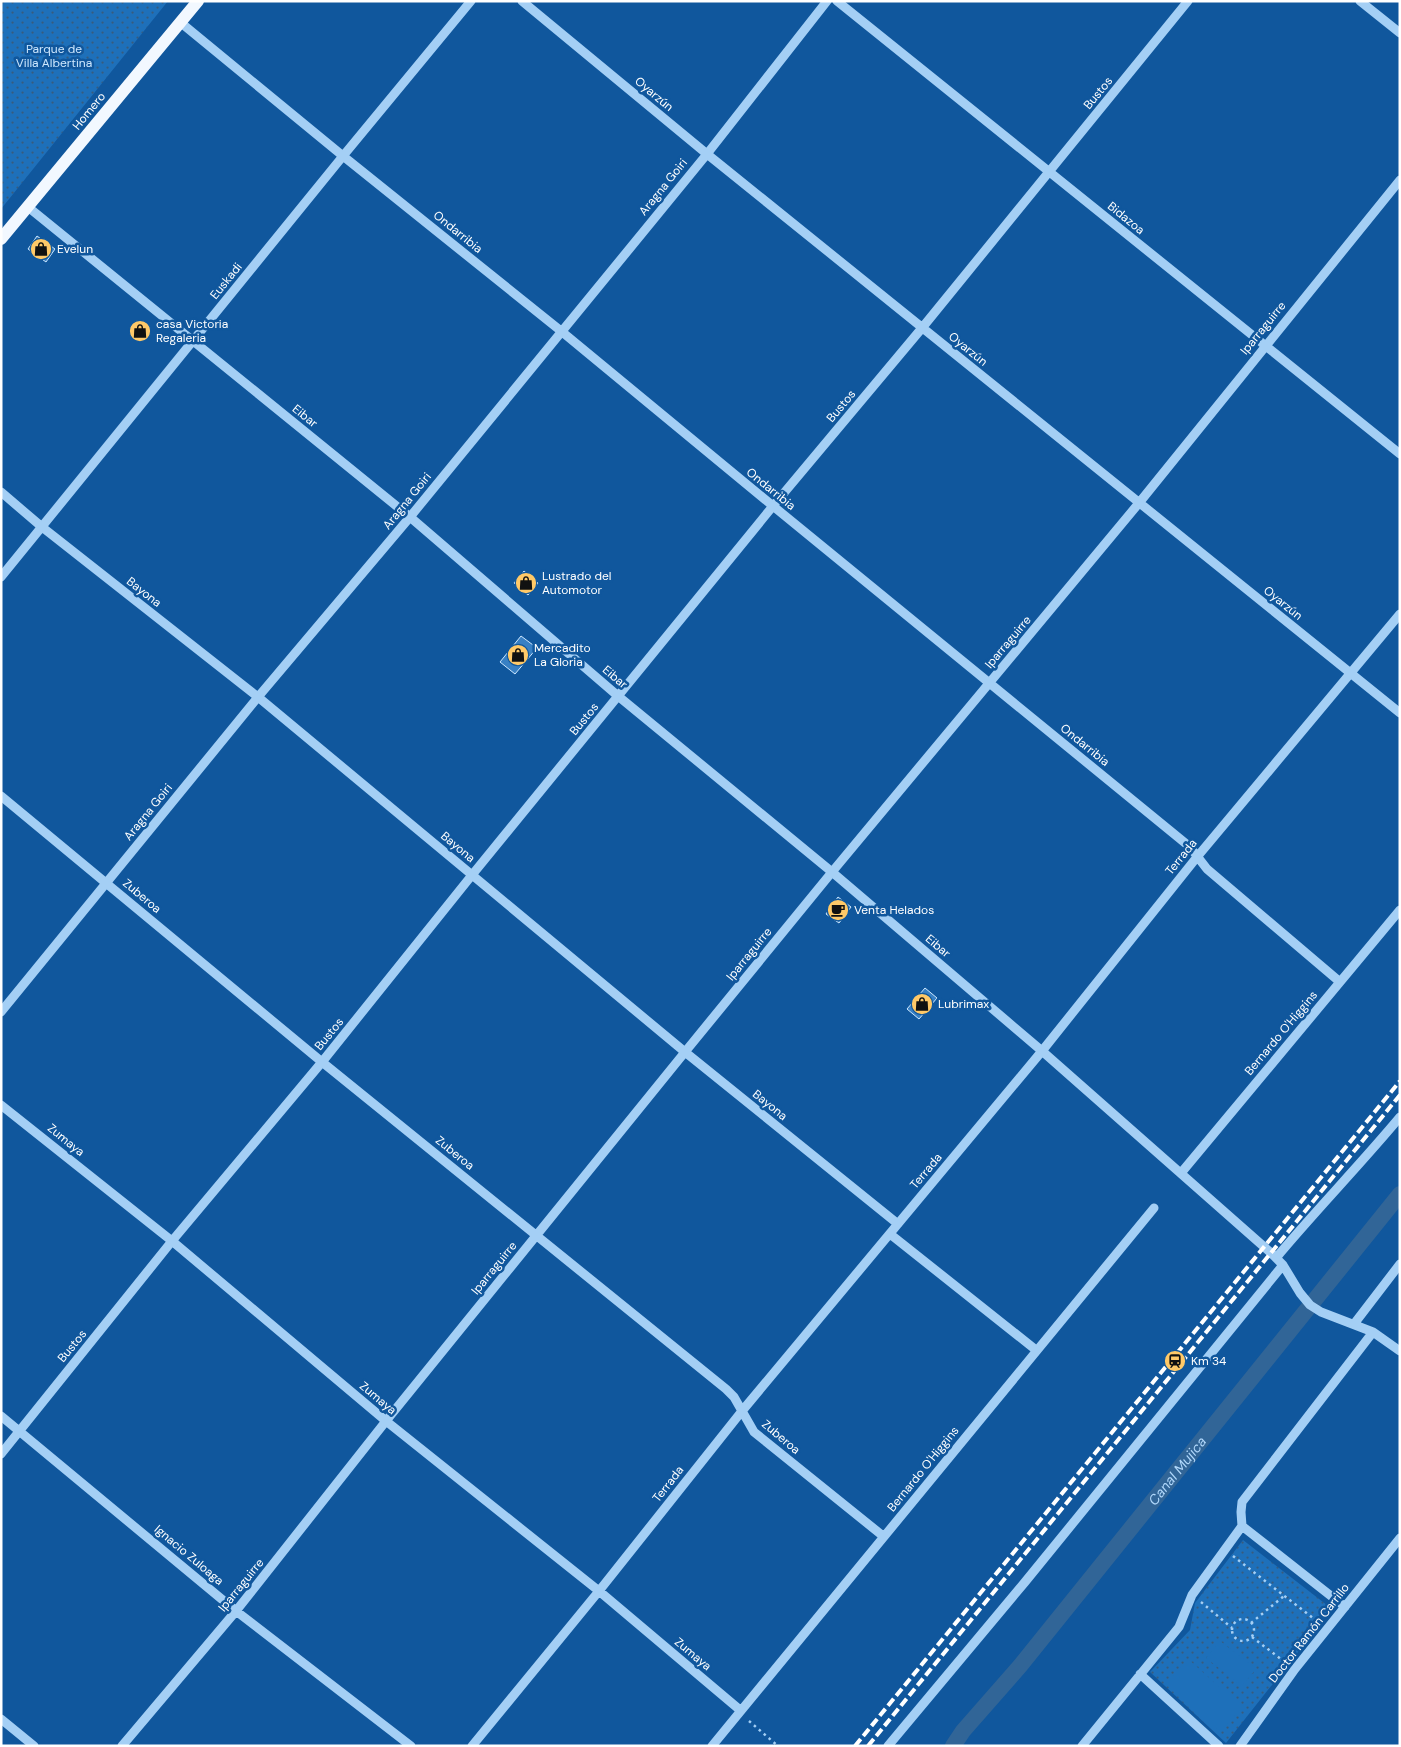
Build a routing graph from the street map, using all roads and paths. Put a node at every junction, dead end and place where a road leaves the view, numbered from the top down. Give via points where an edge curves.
1 (198, 1) edge
2 (472, 1) edge
3 (522, 1) edge
4 (827, 1) edge
5 (837, 1) edge
6 (1188, 1) edge
7 (1360, 1) edge
8 (180, 22) junction
9 (1400, 33) edge
10 (707, 154) junction
11 (343, 156) junction
12 (1049, 172) junction
13 (1400, 180) edge
14 (28, 207) junction
15 (1, 239) edge
16 (922, 328) junction
17 (561, 331) junction
18 (193, 341) junction
19 (1265, 345) junction
20 (1400, 454) edge
21 (1, 492) edge
22 (1139, 503) junction
23 (773, 506) junction
24 (410, 517) junction
25 (42, 526) junction
26 (1, 577) edge
27 (1400, 614) edge
28 (1350, 674) junction
29 (990, 683) junction
30 (618, 696) junction
31 (258, 697) junction
32 (1400, 714) edge
33 (1, 796) edge
34 (1197, 857) junction
35 (832, 872) junction
36 (472, 875) junction
37 (107, 883) junction
38 (1400, 910) edge
39 (1340, 982) junction
40 (1, 1012) edge
41 (1042, 1050) junction
42 (685, 1052) junction
43 (322, 1062) junction
44 (1, 1105) edge
45 (1400, 1117) edge
46 (1181, 1173) junction
47 (1154, 1208) dead end
48 (898, 1224) junction
49 (890, 1234) junction
50 (537, 1235) junction
51 (172, 1241) junction
52 (1276, 1258) junction
53 (1400, 1264) edge
54 (1283, 1265) junction
55 (1354, 1324) junction
56 (1373, 1332) junction
57 (1036, 1350) junction
58 (1400, 1351) edge
59 (742, 1411) junction
60 (1, 1416) edge
61 (386, 1421) junction
62 (19, 1431) junction
63 (1, 1454) edge
64 (1242, 1526) junction
65 (883, 1536) junction
66 (1400, 1538) edge
67 (1226, 1550) junction
68 (599, 1591) junction
69 (1192, 1595) junction
70 (1284, 1596) junction
71 (1345, 1608) junction
72 (236, 1611) junction
73 (1251, 1623) junction
74 (1232, 1628) junction
75 (1327, 1629) junction
76 (1252, 1637) junction
77 (1295, 1669) junction
78 (1140, 1674) junction
79 (740, 1710) junction
80 (1, 1719) edge
81 (34, 1746) edge
82 (122, 1746) edge
83 (412, 1746) edge
84 (472, 1746) edge
85 (712, 1746) edge
86 (778, 1746) edge
87 (888, 1746) edge
88 (1082, 1746) edge
89 (1219, 1746) edge
90 (1240, 1746) edge

1 - 8 main road, Homero
2 - 11 street, Euskadi
3 - 10 street, Oyarzún
4 - 10 street, Aragna Goiri
5 - 12 street, Bidazoa
6 - 12 street, Bustos
7 - 9 street
8 - 11 street, Ondarribia
8 - 14 main road, Homero
10 - 16 street, Oyarzún
10 - 17 street, Aragna Goiri
11 - 17 street, Ondarribia
11 - 18 street, Euskadi
12 - 16 street, Bustos
12 - 19 street, Bidazoa
13 - 19 street, Iparraguirre
14 - 15 main road, Homero
14 - 18 street, Eibar
16 - 22 street, Oyarzún
16 - 23 street, Bustos
17 - 23 street, Ondarribia
17 - 24 street, Aragna Goiri
18 - 24 street, Eibar
18 - 25 street, Euskadi
19 - 20 street, Bidazoa
19 - 22 street, Iparraguirre
21 - 25 street, Bayona
22 - 28 street, Oyarzún
22 - 29 street, Iparraguirre
23 - 29 street, Ondarribia
23 - 30 street, Bustos
24 - 30 street, Eibar
24 - 31 street, Aragna Goiri
25 - 26 street, Euskadi
25 - 31 street, Bayona
27 - 28 street, Terrada
28 - 32 street, Oyarzún
28 - 34 street, Terrada
29 - 34 street, Ondarribia via 1190,847
29 - 35 street, Iparraguirre
30 - 35 street, Eibar
30 - 36 street, Bustos
31 - 36 street, Bayona
31 - 37 street, Aragna Goiri
33 - 37 street, Zuberoa
34 - 39 street, Ondarribia
34 - 41 street, Terrada
35 - 41 street, Eibar
35 - 42 street, Iparraguirre
36 - 42 street, Bayona
36 - 43 street, Bustos
37 - 40 street, Aragna Goiri
37 - 43 street, Zuberoa
38 - 39 street, Bernardo O'Higgins
39 - 46 street, Bernardo O'Higgins
41 - 46 street, Eibar
41 - 48 street, Terrada
42 - 48 street, Bayona
42 - 50 street, Iparraguirre
43 - 50 street, Zuberoa
43 - 51 street, Bustos
44 - 51 street, Zumaya
45 - 52 street
46 - 52 street, Eibar
47 - 57 street, Bernardo O'Higgins
48 - 49 street, Terrada
49 - 57 street
49 - 59 street, Terrada
50 - 59 street, Zuberoa via 726,1389
50 - 61 street, Iparraguirre
51 - 61 street, Zumaya
51 - 62 street, Bustos
52 - 54 street, Eibar
53 - 55 street
54 - 55 street, Eibar via 1310,1305
54 - 87 street
55 - 56 street
56 - 58 street
56 - 64 street via 1242,1502
57 - 65 street, Bernardo O'Higgins
59 - 65 street, Zuberoa via 754,1432
59 - 68 street, Terrada
60 - 62 street, Ignacio Zuloaga
61 - 68 street, Zumaya
61 - 72 street, Iparraguirre
62 - 63 street, Bustos
62 - 72 street, Ignacio Zuloaga
64 - 67 street
64 - 71 street
65 - 79 street, Bernardo O'Higgins
66 - 71 street, Doctor Ramón Carrillo
67 - 69 street
67 - 70 path
68 - 79 street, Zumaya
68 - 84 street, Terrada
69 - 74 path
69 - 78 street via 1178,1627
70 - 73 path
70 - 75 path
71 - 75 street, Doctor Ramón Carrillo
72 - 82 street, Iparraguirre
72 - 83 street, Ignacio Zuloaga
73 - 74 path via 1238,1620
73 - 76 path
74 - 76 path via 1239,1640 1246,1641
75 - 77 street, Doctor Ramón Carrillo
76 - 77 path
77 - 90 street, Doctor Ramón Carrillo
78 - 88 street
78 - 89 street
79 - 85 street, Bernardo O'Higgins
79 - 86 path
80 - 81 street

